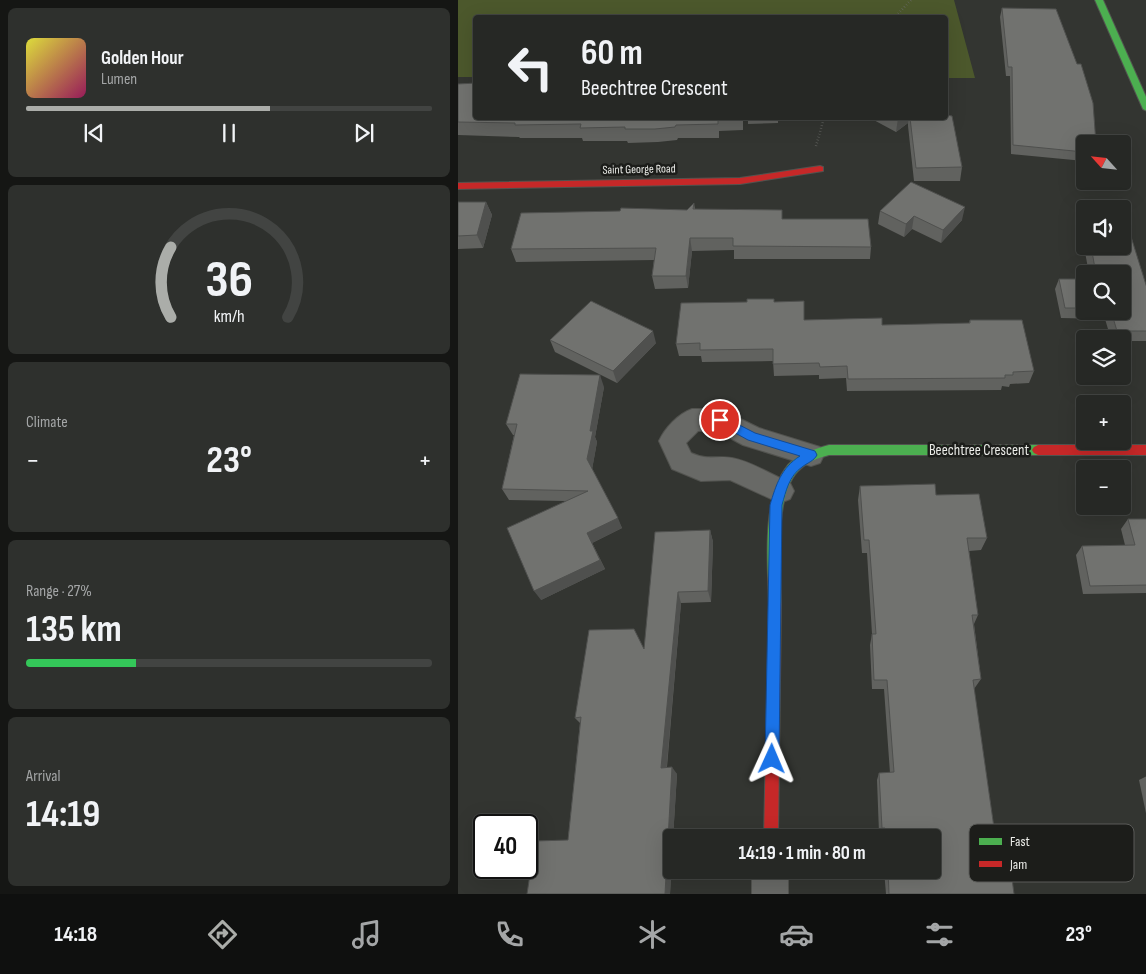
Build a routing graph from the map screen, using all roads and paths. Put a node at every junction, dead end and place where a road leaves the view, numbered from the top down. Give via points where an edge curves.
1 (911, 0) edge
2 (1099, 0) edge
3 (897, 15) edge
4 (1146, 109) edge
5 (820, 169) dead end
6 (458, 186) edge
7 (1146, 450) edge
8 (811, 455) junction
9 (780, 491) junction
10 (771, 829) edge
11 (770, 879) edge
12 (770, 894) edge

1 - 3 path
2 - 4 street
5 - 6 street, Saint George Road via 740,181
7 - 8 street, Beechtree Crescent via 829,450
8 - 9 street, Beechtree Crescent via 796,464 784,479
8 - 9 street, Beechtree Crescent via 752,437 720,420 692,420 672,441 681,461 701,470 732,469
9 - 10 street, Beechtree Crescent via 776,505
11 - 12 street

